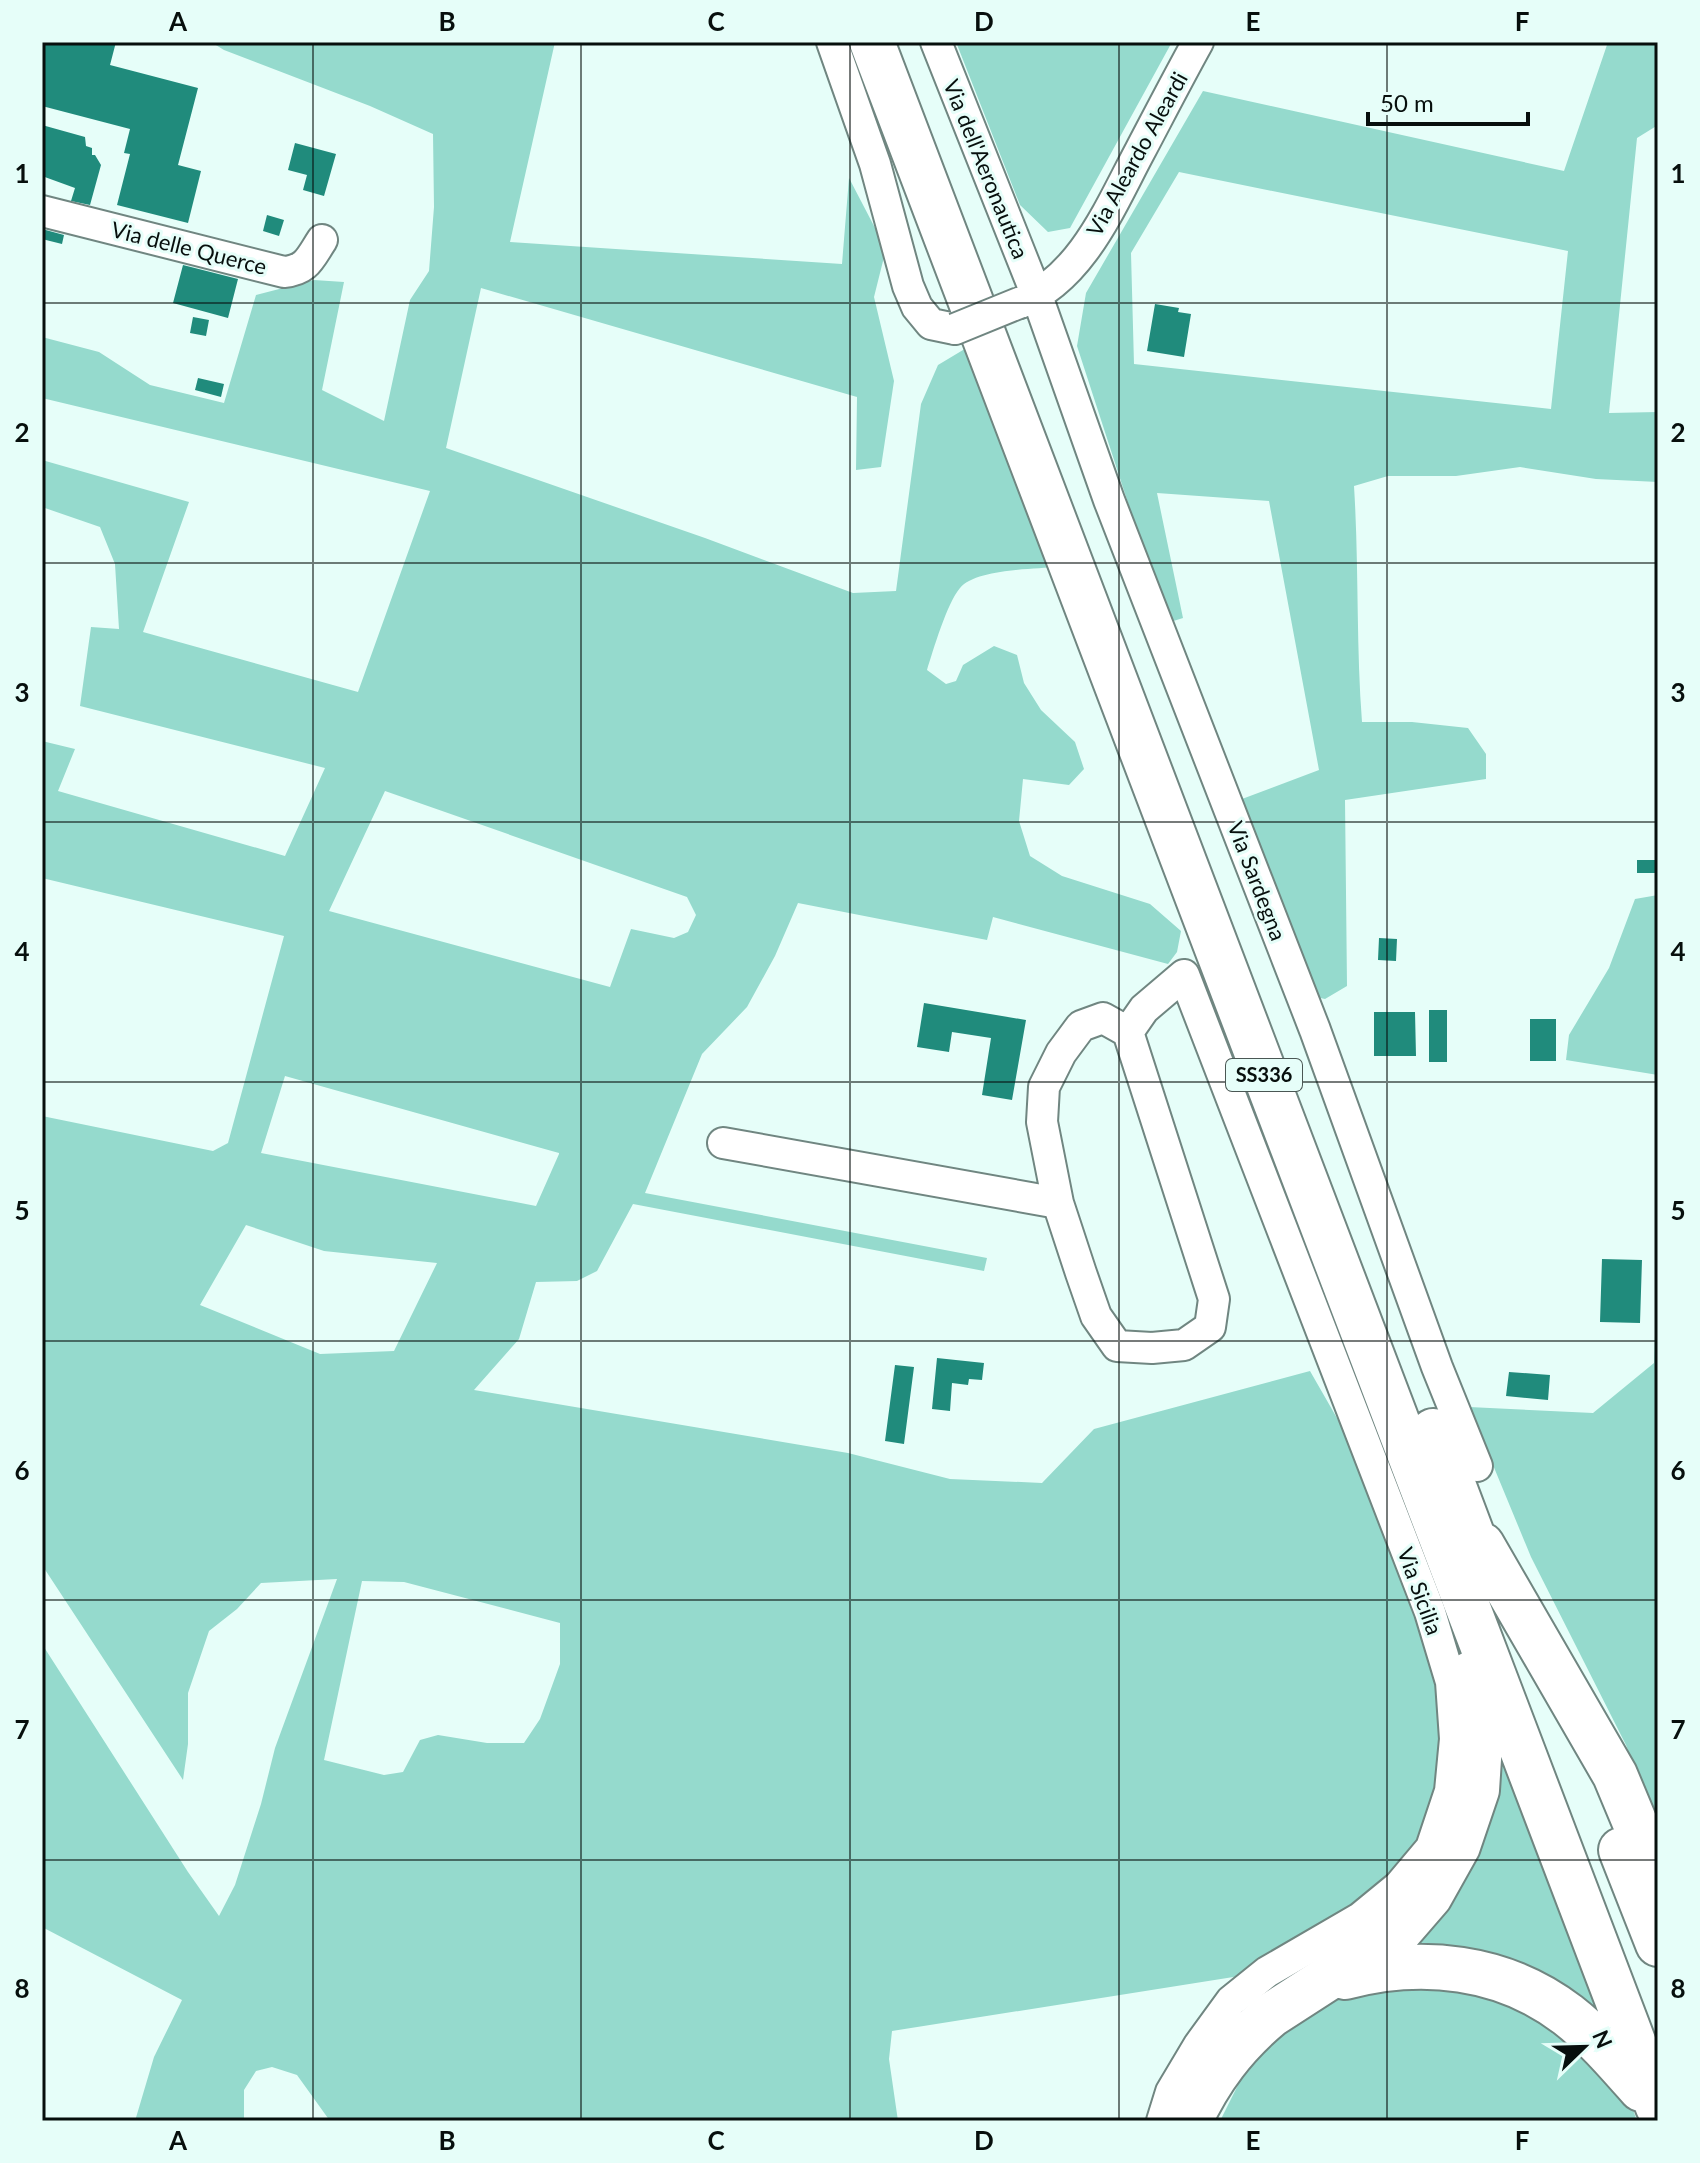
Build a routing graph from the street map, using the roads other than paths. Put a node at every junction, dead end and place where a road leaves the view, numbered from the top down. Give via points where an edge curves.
1 (832, 42) edge
2 (872, 42) edge
3 (904, 42) edge
4 (936, 42) edge
5 (1198, 42) edge
6 (42, 211) edge
7 (322, 240) dead end
8 (1028, 300) junction
9 (1128, 1032) junction
10 (723, 1143) dead end
11 (1058, 1203) junction
12 (1477, 1466) dead end
13 (1451, 1522) junction
14 (1522, 1614) junction
15 (1658, 1878) edge
16 (1658, 1944) edge
17 (1313, 1990) junction
18 (1658, 2028) edge
19 (1658, 2108) edge
20 (1162, 2121) edge
21 (1190, 2121) edge

1 - 8 street, Via Aleardo Aleardi, bridge via 917,307 931,324 955,329
2 - 13 highway, SS336
3 - 13 highway, SS336
4 - 8 street, Via dell'Aeronautica
5 - 8 street, Via Aleardo Aleardi via 1094,237 1061,276
6 - 7 street, Via delle Querce via 284,272 297,271 308,262
8 - 12 street, Via Sardegna via 1315,1030
9 - 11 street via 1103,1018 1081,1026 1044,1087 1042,1122
9 - 11 street via 1214,1299 1210,1327 1184,1345 1117,1346 1096,1316
9 - 20 street, Via Sicilia via 1144,1009 1184,975 1430,1612 1451,1682 1455,1739 1450,1791 1431,1848 1399,1886 1360,1918 1267,1972 1231,2001 1171,2092
10 - 11 street
13 - 14 highway
13 - 17 highway via 1481,1728 1477,1790 1458,1846 1430,1896 1398,1933
13 - 18 highway, SS336
13 - 19 highway, SS336
14 - 15 highway via 1615,1775
14 - 16 highway
17 - 19 highway via 1371,1970 1416,1965 1464,1969 1510,1983 1539,1996 1587,2031
17 - 21 highway via 1271,2015 1235,2048

